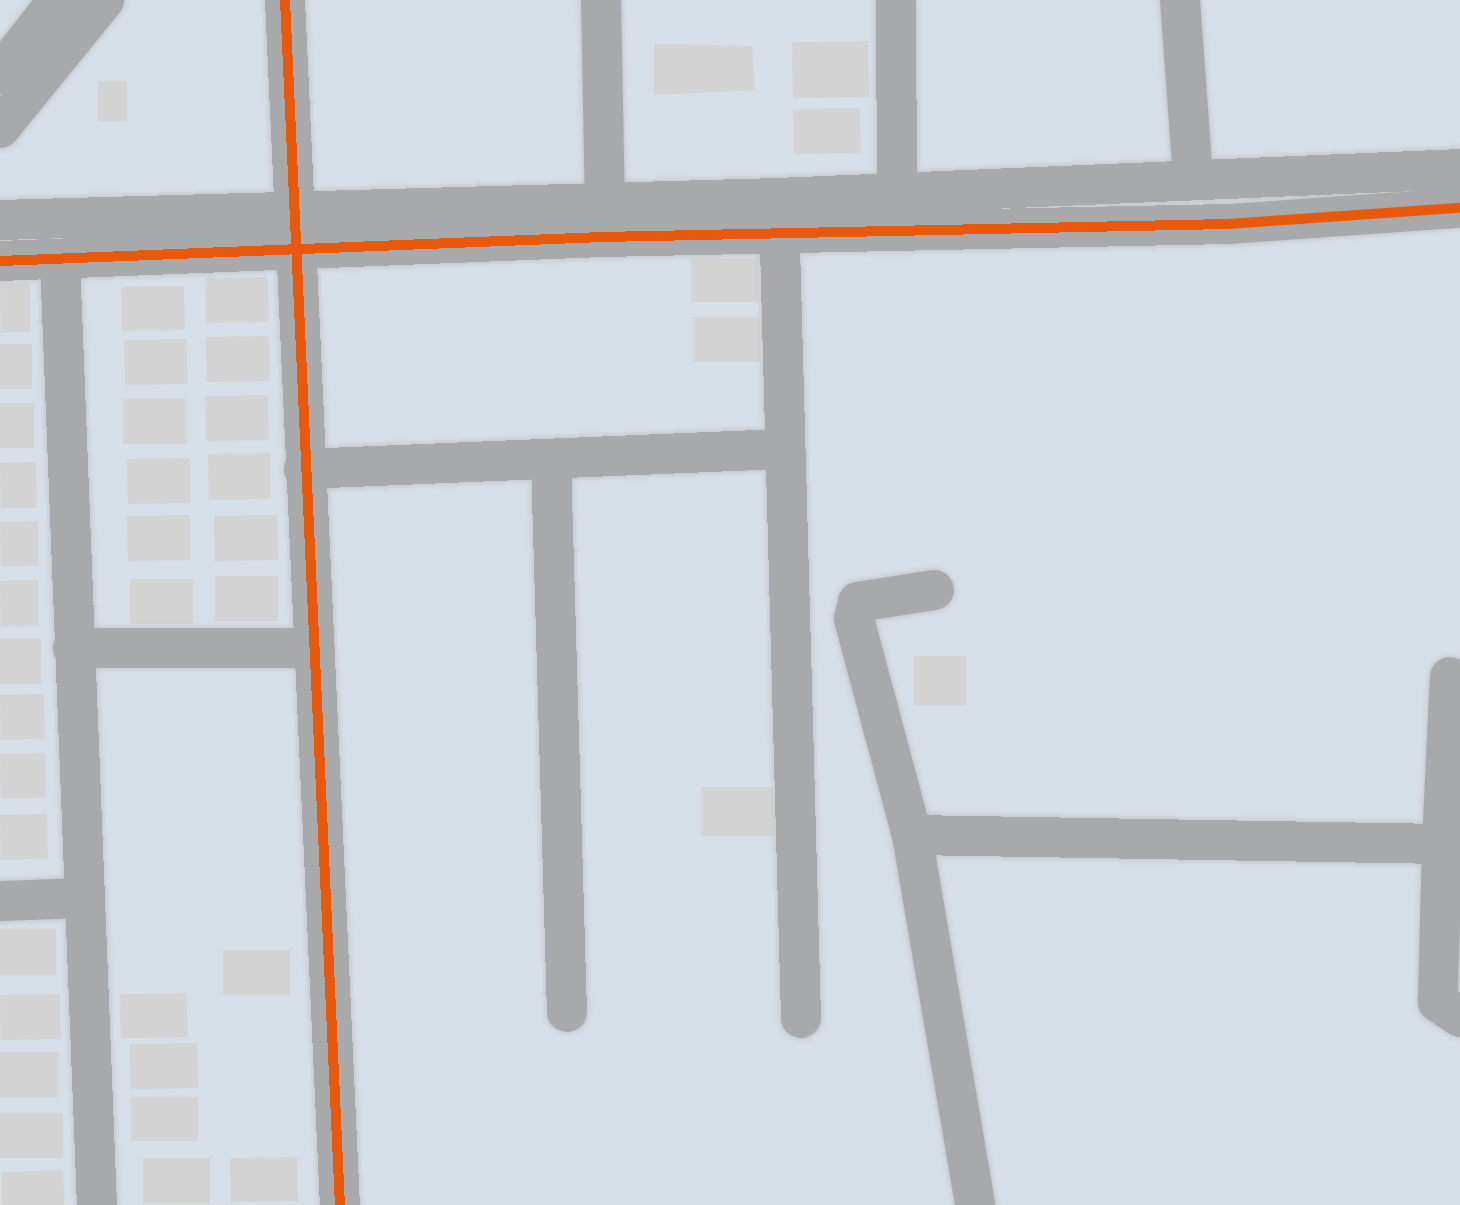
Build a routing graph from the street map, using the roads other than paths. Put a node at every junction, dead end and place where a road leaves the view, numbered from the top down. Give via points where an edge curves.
1 (58, 0) edge
2 (104, 0) edge
3 (285, 0) edge
4 (601, 0) edge
5 (896, 0) edge
6 (1180, 0) edge
7 (0, 74) edge
8 (0, 128) edge
9 (1460, 169) edge
10 (1193, 177) junction
11 (897, 191) junction
12 (605, 201) junction
13 (1460, 208) edge
14 (300, 210) junction
15 (779, 217) junction
16 (0, 220) edge
17 (299, 249) junction
18 (60, 260) junction
19 (0, 261) edge
20 (781, 449) junction
21 (551, 461) junction
22 (304, 469) junction
23 (934, 590) dead end
24 (73, 648) junction
25 (311, 648) junction
26 (1450, 677) dead end
27 (912, 835) junction
28 (1442, 844) junction
29 (85, 898) junction
30 (0, 901) edge
31 (567, 1012) dead end
32 (1460, 1017) edge
33 (801, 1018) dead end
34 (97, 1205) edge
35 (340, 1205) edge
36 (975, 1205) edge

1 - 7 street
2 - 8 street
3 - 14 street
4 - 12 street
5 - 11 street
6 - 10 street
9 - 10 street
10 - 11 street
11 - 15 street
12 - 14 street
12 - 15 street
13 - 15 street via 1229,224
14 - 16 street
14 - 17 street
15 - 17 street
15 - 20 street
17 - 18 street
17 - 22 street
18 - 19 street
18 - 24 street
20 - 21 street
20 - 33 street
21 - 22 street
21 - 31 street
22 - 25 street
23 - 27 street via 858,602 854,619
24 - 25 street
24 - 29 street
25 - 35 street
26 - 28 street
27 - 28 street
27 - 36 street
28 - 32 street via 1438,1002
29 - 30 street
29 - 34 street

